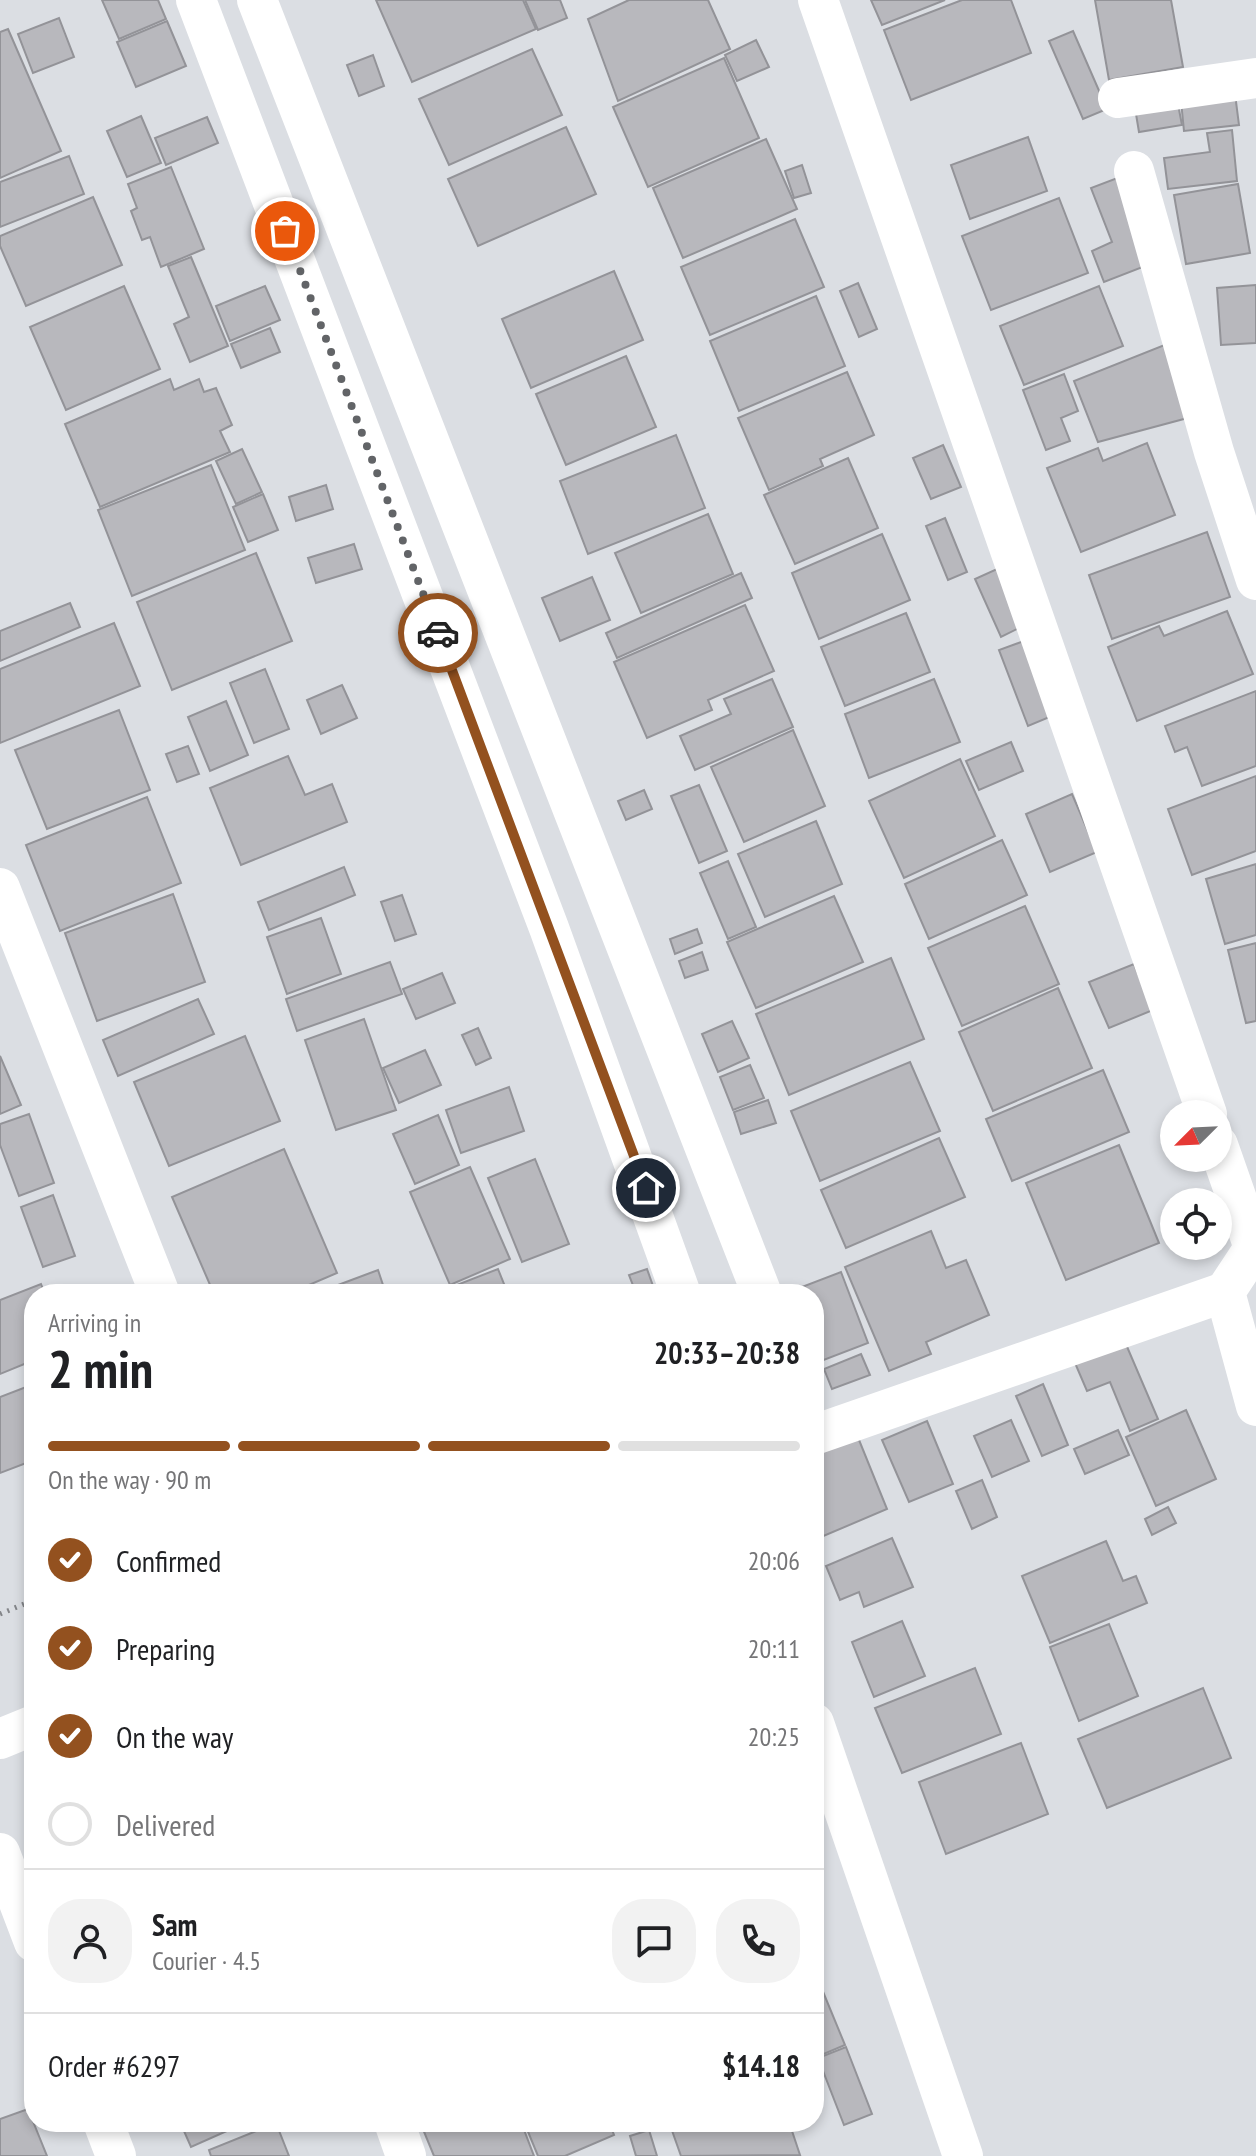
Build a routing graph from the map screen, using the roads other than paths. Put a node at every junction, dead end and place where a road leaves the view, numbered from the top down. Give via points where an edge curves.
1 (196, 0) edge
2 (257, 0) edge
3 (818, 0) edge
4 (1256, 78) edge
5 (1118, 98) dead end
6 (1134, 171) dead end
7 (1256, 580) edge
8 (497, 613) junction
9 (439, 636) junction
10 (0, 888) edge
11 (1202, 1100) edge
12 (1228, 1172) edge
13 (1255, 1248) edge
14 (156, 1284) edge
15 (678, 1284) edge
16 (758, 1284) edge
17 (1225, 1292) junction
18 (1256, 1406) edge
19 (824, 1432) edge
20 (24, 1729) edge
21 (0, 1739) edge
22 (824, 1752) edge
23 (0, 1853) edge
24 (24, 1916) edge
25 (107, 2132) edge
26 (398, 2132) edge
27 (116, 2156) edge
28 (406, 2156) edge
29 (963, 2156) edge

1 - 9 street
2 - 8 street
3 - 11 street
4 - 5 street
6 - 7 street
8 - 9 street
8 - 16 street
9 - 15 street
10 - 14 street
12 - 13 street
13 - 17 street
17 - 18 street
17 - 19 street
20 - 21 street
22 - 29 street
23 - 24 street
25 - 27 street
26 - 28 street

